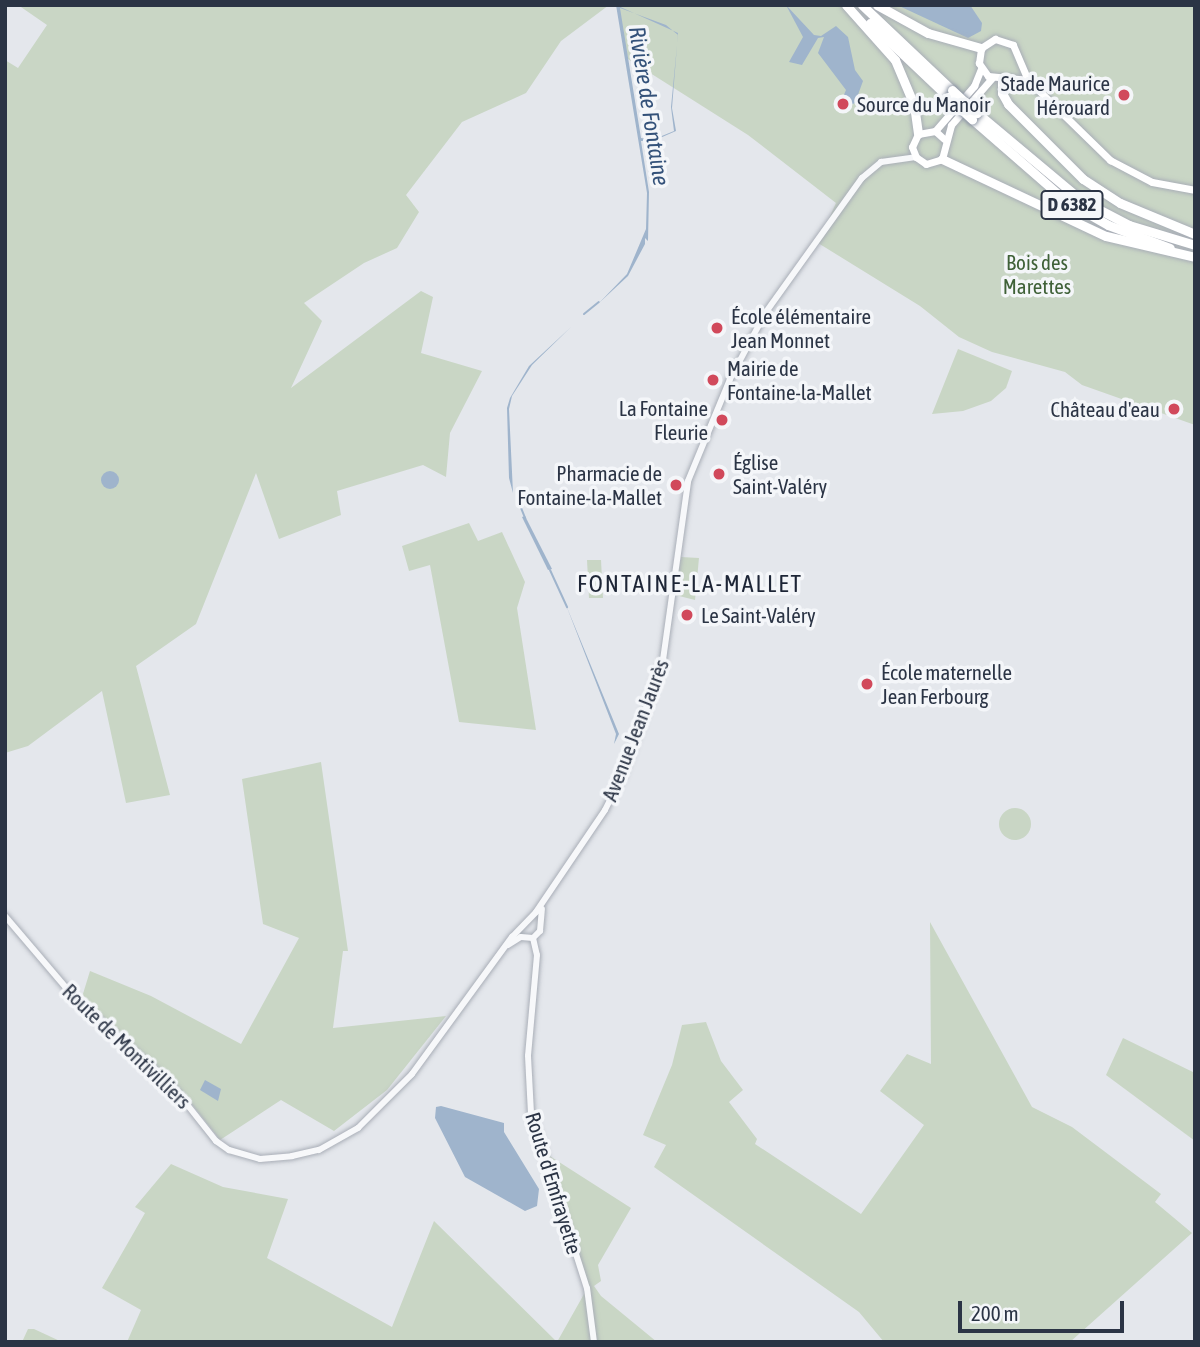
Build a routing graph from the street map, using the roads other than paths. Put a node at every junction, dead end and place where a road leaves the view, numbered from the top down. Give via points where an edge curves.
1 (848, 5) edge
2 (862, 5) edge
3 (877, 5) edge
4 (981, 48) junction
5 (1018, 64) junction
6 (981, 69) junction
7 (1001, 78) junction
8 (1028, 80) junction
9 (951, 93) junction
10 (974, 116) junction
11 (934, 131) junction
12 (916, 138) junction
13 (944, 139) junction
14 (915, 157) junction
15 (895, 158) junction
16 (942, 159) junction
17 (1195, 190) edge
18 (1195, 234) edge
19 (1195, 245) edge
20 (1195, 255) edge
21 (548, 892) junction
22 (5, 915) edge
23 (530, 919) junction
24 (538, 923) junction
25 (521, 927) junction
26 (525, 937) junction
27 (533, 938) junction
28 (503, 948) junction
29 (594, 1342) edge

1 - 9 highway, D 6382
1 - 12 highway via 895,60 914,105
2 - 9 highway, D 6382
3 - 4 highway via 928,33
4 - 5 main road via 995,39 1008,41 1017,51
4 - 6 main road
5 - 7 main road
5 - 8 main road
6 - 7 main road
6 - 11 main road via 974,86
7 - 8 main road
7 - 13 main road via 982,85
7 - 18 highway via 1009,104 1083,178 1120,204
8 - 17 main road via 1110,160 1152,182
9 - 10 highway, D 6382, bridge
10 - 19 highway, D 6382 via 1081,200 1129,225
10 - 20 highway, D 6382 via 1034,176 1082,211 1147,241
11 - 12 main road
11 - 13 main road
12 - 14 main road
12 - 15 street, Avenue Jean Jaurès
13 - 16 main road
14 - 15 street, Avenue Jean Jaurès
14 - 16 main road via 926,164
15 - 21 street, Avenue Jean Jaurès via 862,178 766,312 730,379 688,481 666,643 653,690 605,810
16 - 20 highway via 1106,236
21 - 23 street, Avenue Jean Jaurès
21 - 24 street, Avenue Jean Jaurès
22 - 28 street, Route de Montivilliers via 74,997 170,1083 216,1141 260,1159 319,1150 375,1113 412,1074
23 - 24 street
23 - 25 street
24 - 27 street via 540,931
25 - 26 street
25 - 28 street, Route de Montivilliers
26 - 27 street
26 - 28 street, Route de Montivilliers
27 - 29 street, Route d'Emfrayette via 537,955 528,1056 531,1113 587,1288

